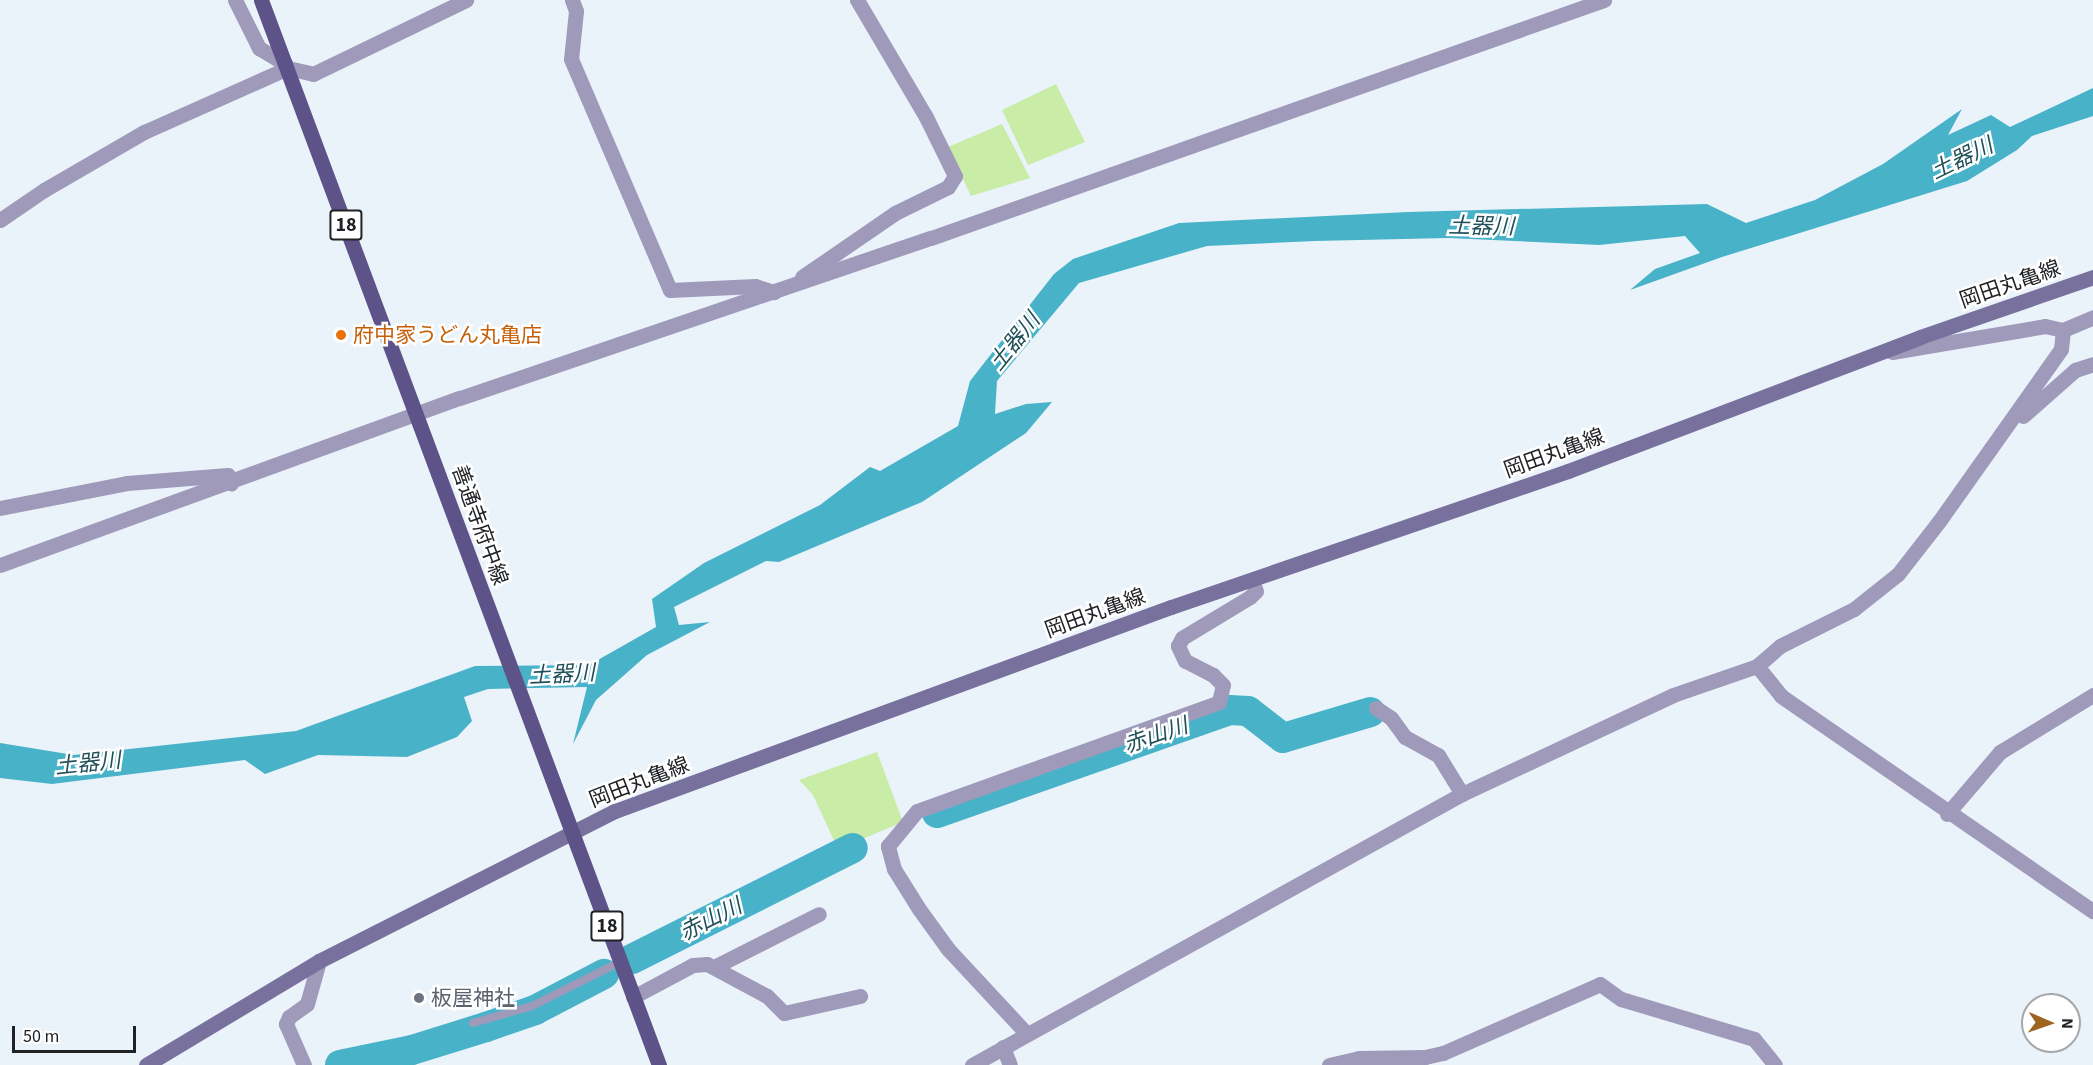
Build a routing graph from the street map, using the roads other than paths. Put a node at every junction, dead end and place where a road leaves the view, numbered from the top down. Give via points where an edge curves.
1 (235, 0) edge
2 (261, 0) edge
3 (466, 0) edge
4 (572, 0) edge
5 (857, 0) edge
6 (1604, 0) edge
7 (287, 66) junction
8 (0, 220) edge
9 (2093, 277) edge
10 (781, 289) junction
11 (2093, 317) edge
12 (2063, 330) junction
13 (1879, 354) junction
14 (2093, 364) edge
15 (417, 415) junction
16 (2005, 432) junction
17 (231, 483) junction
18 (0, 508) edge
19 (0, 565) edge
20 (1252, 580) junction
21 (1757, 666) junction
22 (2093, 695) edge
23 (1376, 708) dead end
24 (1461, 794) junction
25 (1947, 814) junction
26 (572, 834) junction
27 (2093, 911) edge
28 (819, 914) dead end
29 (319, 961) junction
30 (620, 962) junction
31 (716, 966) junction
32 (860, 996) dead end
33 (633, 997) junction
34 (473, 1023) dead end
35 (1027, 1034) junction
36 (1003, 1047) junction
37 (146, 1065) edge
38 (304, 1065) edge
39 (659, 1065) edge
40 (972, 1065) edge
41 (1010, 1065) edge
42 (1329, 1065) edge
43 (1775, 1065) edge

1 - 7 street via 259,48
2 - 7 main road, 善通寺府中線 / 18
3 - 7 street via 313,74
4 - 10 street via 576,11 571,59 670,290 755,286
5 - 10 street via 955,176 948,187 895,213
6 - 10 street
7 - 8 street via 144,132
7 - 15 main road, 善通寺府中線 / 18
9 - 13 main road, 岡田丸亀線
10 - 15 street
11 - 12 street
12 - 13 street via 2045,326
12 - 16 street via 2061,349
13 - 20 main road, 岡田丸亀線 via 1579,467
14 - 16 street via 2075,370
15 - 17 street
15 - 26 main road, 善通寺府中線 / 18
16 - 21 street via 1898,574 1854,609 1780,646
17 - 18 street via 228,475 127,483
17 - 19 street
20 - 26 main road, 岡田丸亀線 via 615,811
20 - 35 street via 1256,591 1251,597 1182,638 1178,646 1185,661 1213,675 1223,685 1219,702 917,811 888,846 894,869 936,933
21 - 24 street via 1673,695
21 - 25 street via 1781,696
22 - 25 street via 2000,752
23 - 24 street via 1391,718 1405,737 1438,755
24 - 35 street
25 - 27 street
26 - 29 main road, 岡田丸亀線
26 - 30 main road, 善通寺府中線 / 18
28 - 31 street
29 - 37 main road, 岡田丸亀線
29 - 38 street via 307,1004 286,1024
30 - 33 main road, 善通寺府中線 / 18
30 - 34 lane via 532,1006
31 - 32 street via 767,996 784,1013
31 - 33 street via 693,965
33 - 39 main road, 善通寺府中線 / 18
35 - 36 street
36 - 40 street
36 - 41 street
42 - 43 street via 1359,1058 1443,1053 1600,984 1621,999 1754,1039

